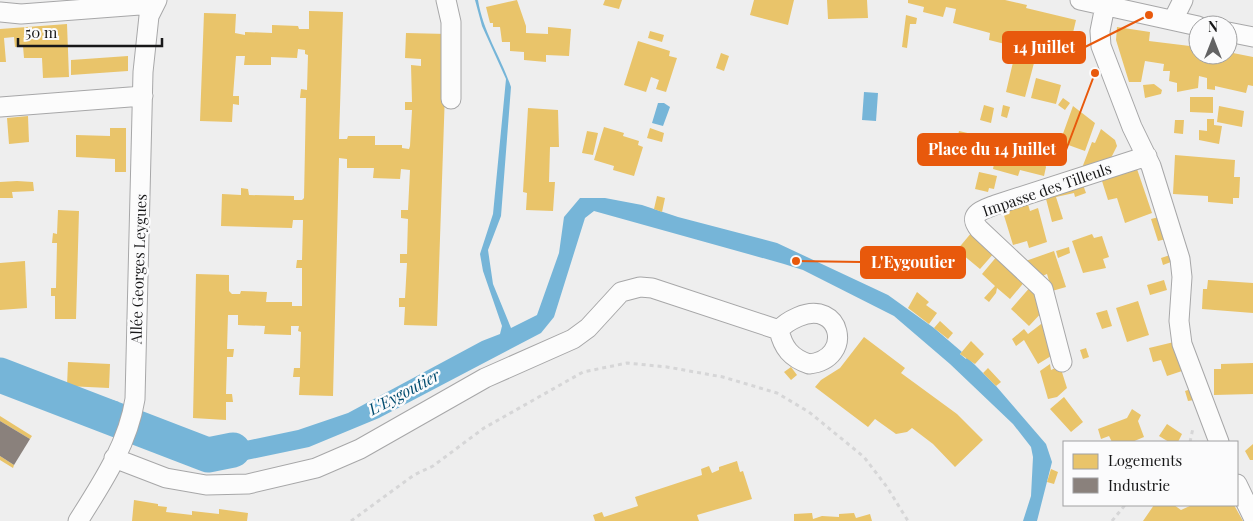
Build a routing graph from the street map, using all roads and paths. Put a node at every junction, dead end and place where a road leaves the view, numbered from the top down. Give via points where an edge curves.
1 (446, 0) edge
2 (1080, 0) edge
3 (1183, 0) edge
4 (155, 2) edge
5 (1105, 6) junction
6 (0, 12) edge
7 (1173, 20) junction
8 (1188, 24) edge
9 (1238, 34) edge
10 (1253, 37) edge
11 (142, 96) junction
12 (451, 99) dead end
13 (0, 108) edge
14 (1147, 156) junction
15 (779, 330) dead end
16 (1062, 362) dead end
17 (1218, 441) edge
18 (114, 458) junction
19 (1238, 486) edge
20 (1124, 506) edge
21 (1253, 517) edge
22 (78, 521) edge
23 (351, 521) edge
24 (908, 521) edge
25 (1112, 521) edge

1 - 12 street via 451,22
2 - 5 street
3 - 7 street
4 - 6 street via 22,14
4 - 11 street, Allée Georges Leygues via 148,24
5 - 7 street
5 - 14 street via 1101,46 1132,127
7 - 8 street
9 - 10 street
11 - 13 street
11 - 18 street, Allée Georges Leygues via 135,399 126,435
14 - 16 street, Impasse des Tilleuls via 995,205 977,212 974,217 979,229 1043,290
14 - 17 street via 1180,259 1182,344
15 - 18 street via 652,288 630,288 614,298 588,328 572,339 485,378 360,449 316,468 264,481 220,486 182,482 146,472
18 - 22 street, Allée Georges Leygues
19 - 21 street
20 - 25 path
23 - 24 path via 484,428 583,372 627,363 723,377 777,393 809,412 864,457

